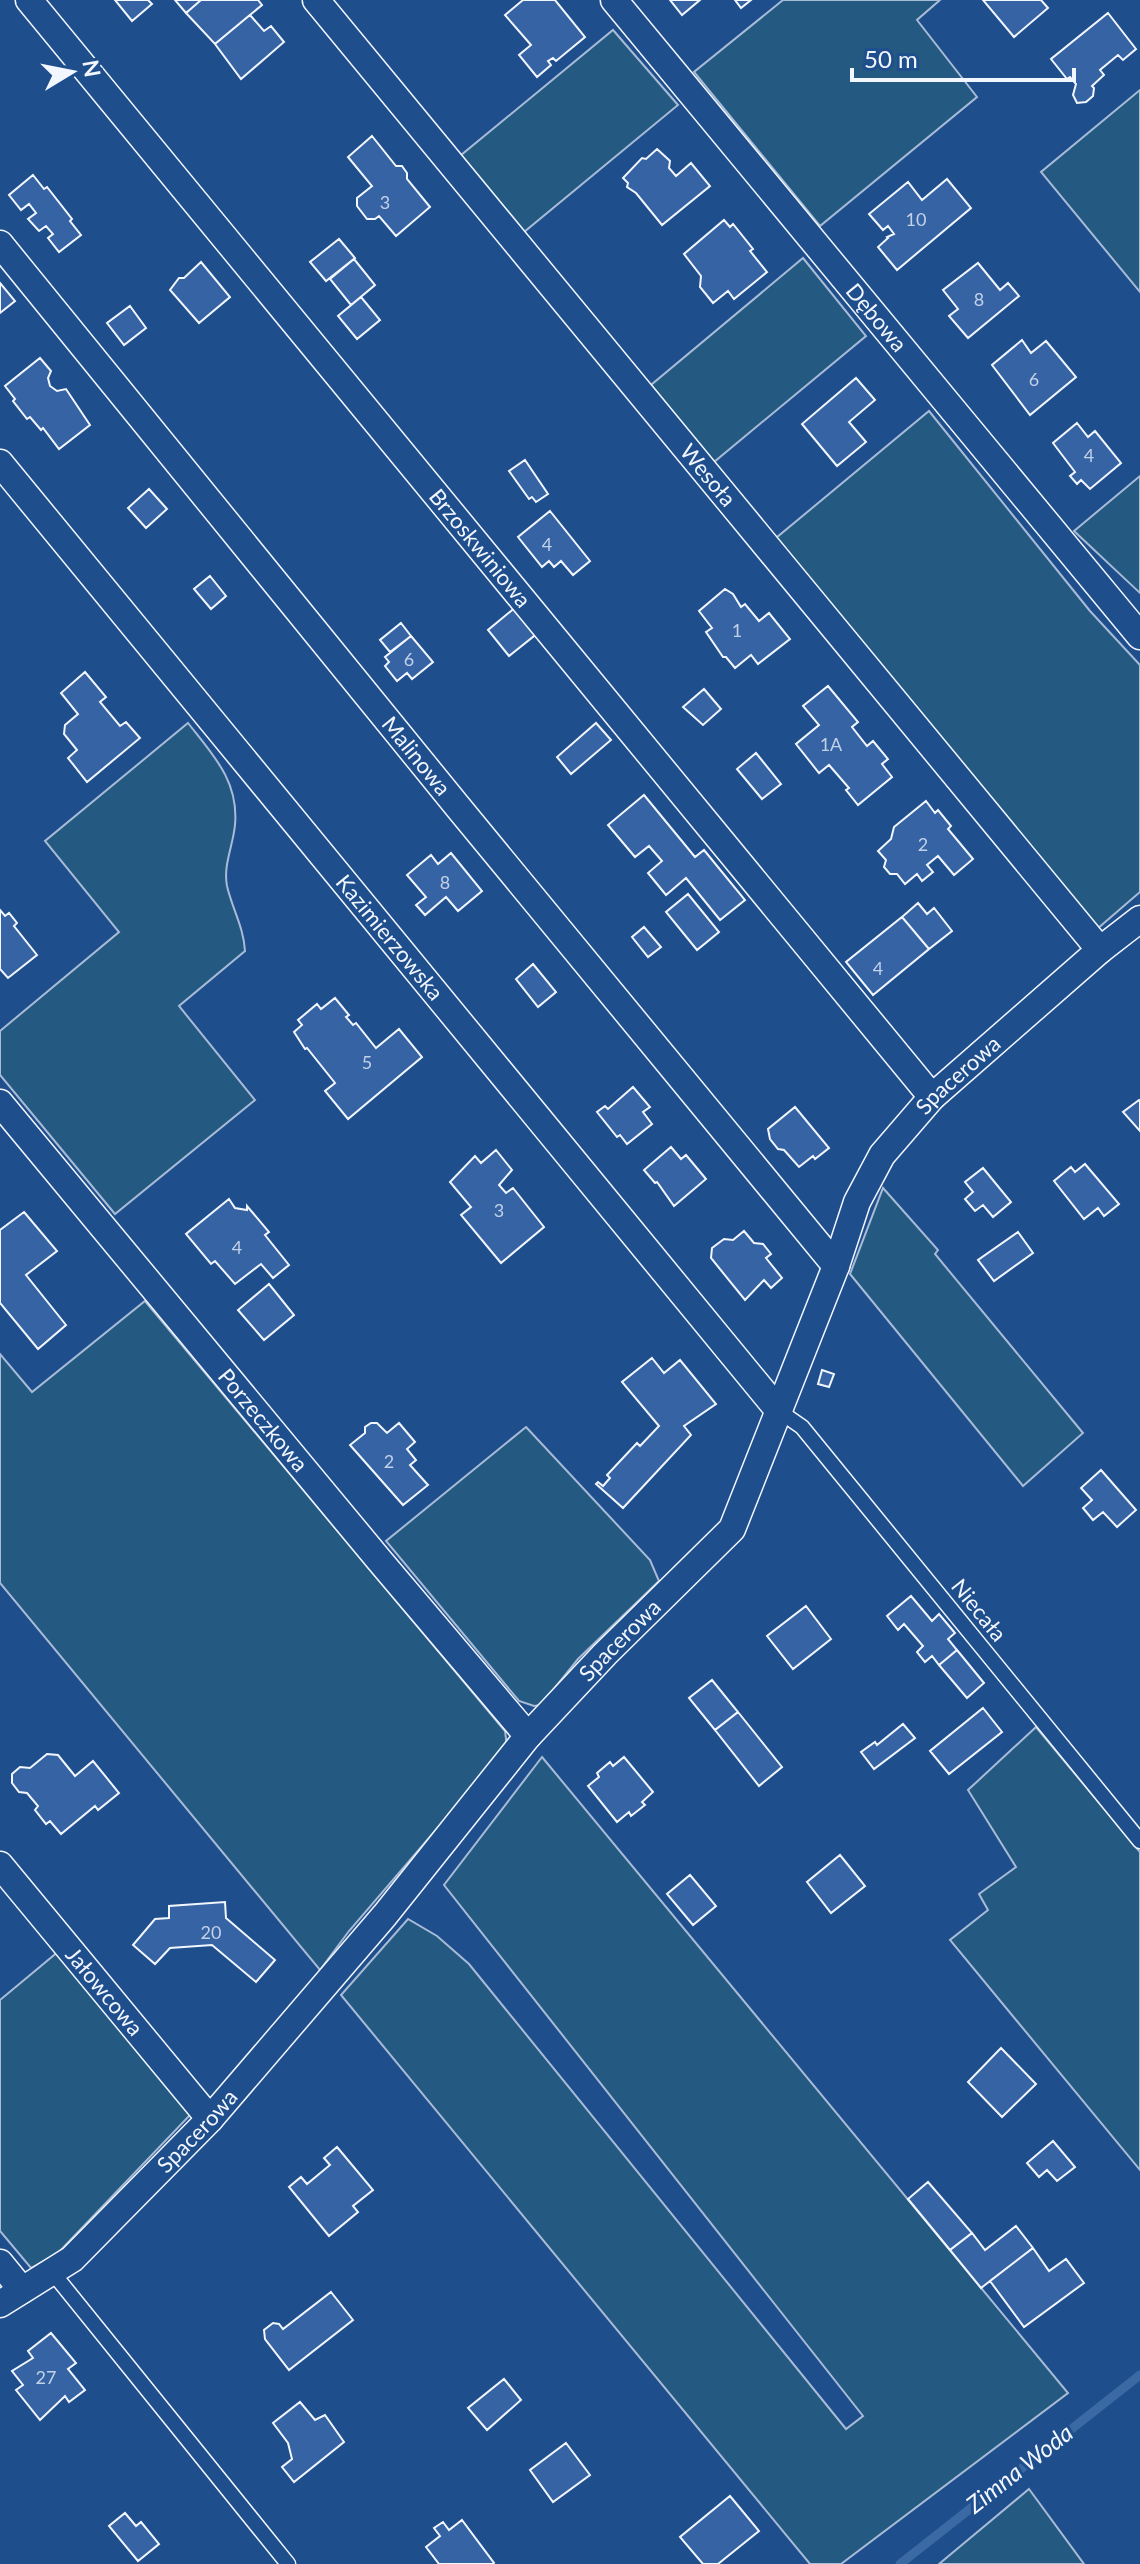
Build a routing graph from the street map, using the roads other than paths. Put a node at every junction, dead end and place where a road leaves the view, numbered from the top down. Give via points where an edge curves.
1 (29, 0) edge
2 (316, 0) edge
3 (614, 0) edge
4 (0, 244) edge
5 (0, 463) edge
6 (1140, 636) edge
7 (1140, 919) edge
8 (1100, 950) junction
9 (932, 1097) junction
10 (0, 1103) edge
11 (836, 1266) junction
12 (779, 1411) junction
13 (528, 1736) junction
14 (1140, 1841) edge
15 (0, 1865) edge
16 (210, 2119) junction
17 (0, 2263) edge
18 (53, 2273) junction
19 (11, 2297) edge
20 (288, 2564) edge

1 - 9 street, Brzoskwiniowa
2 - 8 street, Wesoła
3 - 6 street, Dębowa
4 - 11 street, Malinowa
5 - 12 street, Kazimierzowska
7 - 8 street, Spacerowa
8 - 9 street, Spacerowa
9 - 11 street, Spacerowa via 882,1155 857,1202
10 - 13 street, Porzeczkowa
11 - 12 street, Spacerowa
12 - 13 street, Spacerowa via 732,1529
12 - 14 lane, Niecała via 802,1427
13 - 16 street, Spacerowa via 385,1915
15 - 16 street, Jałowcowa
16 - 18 street, Spacerowa
17 - 19 street
18 - 19 street, Spacerowa
18 - 20 lane

